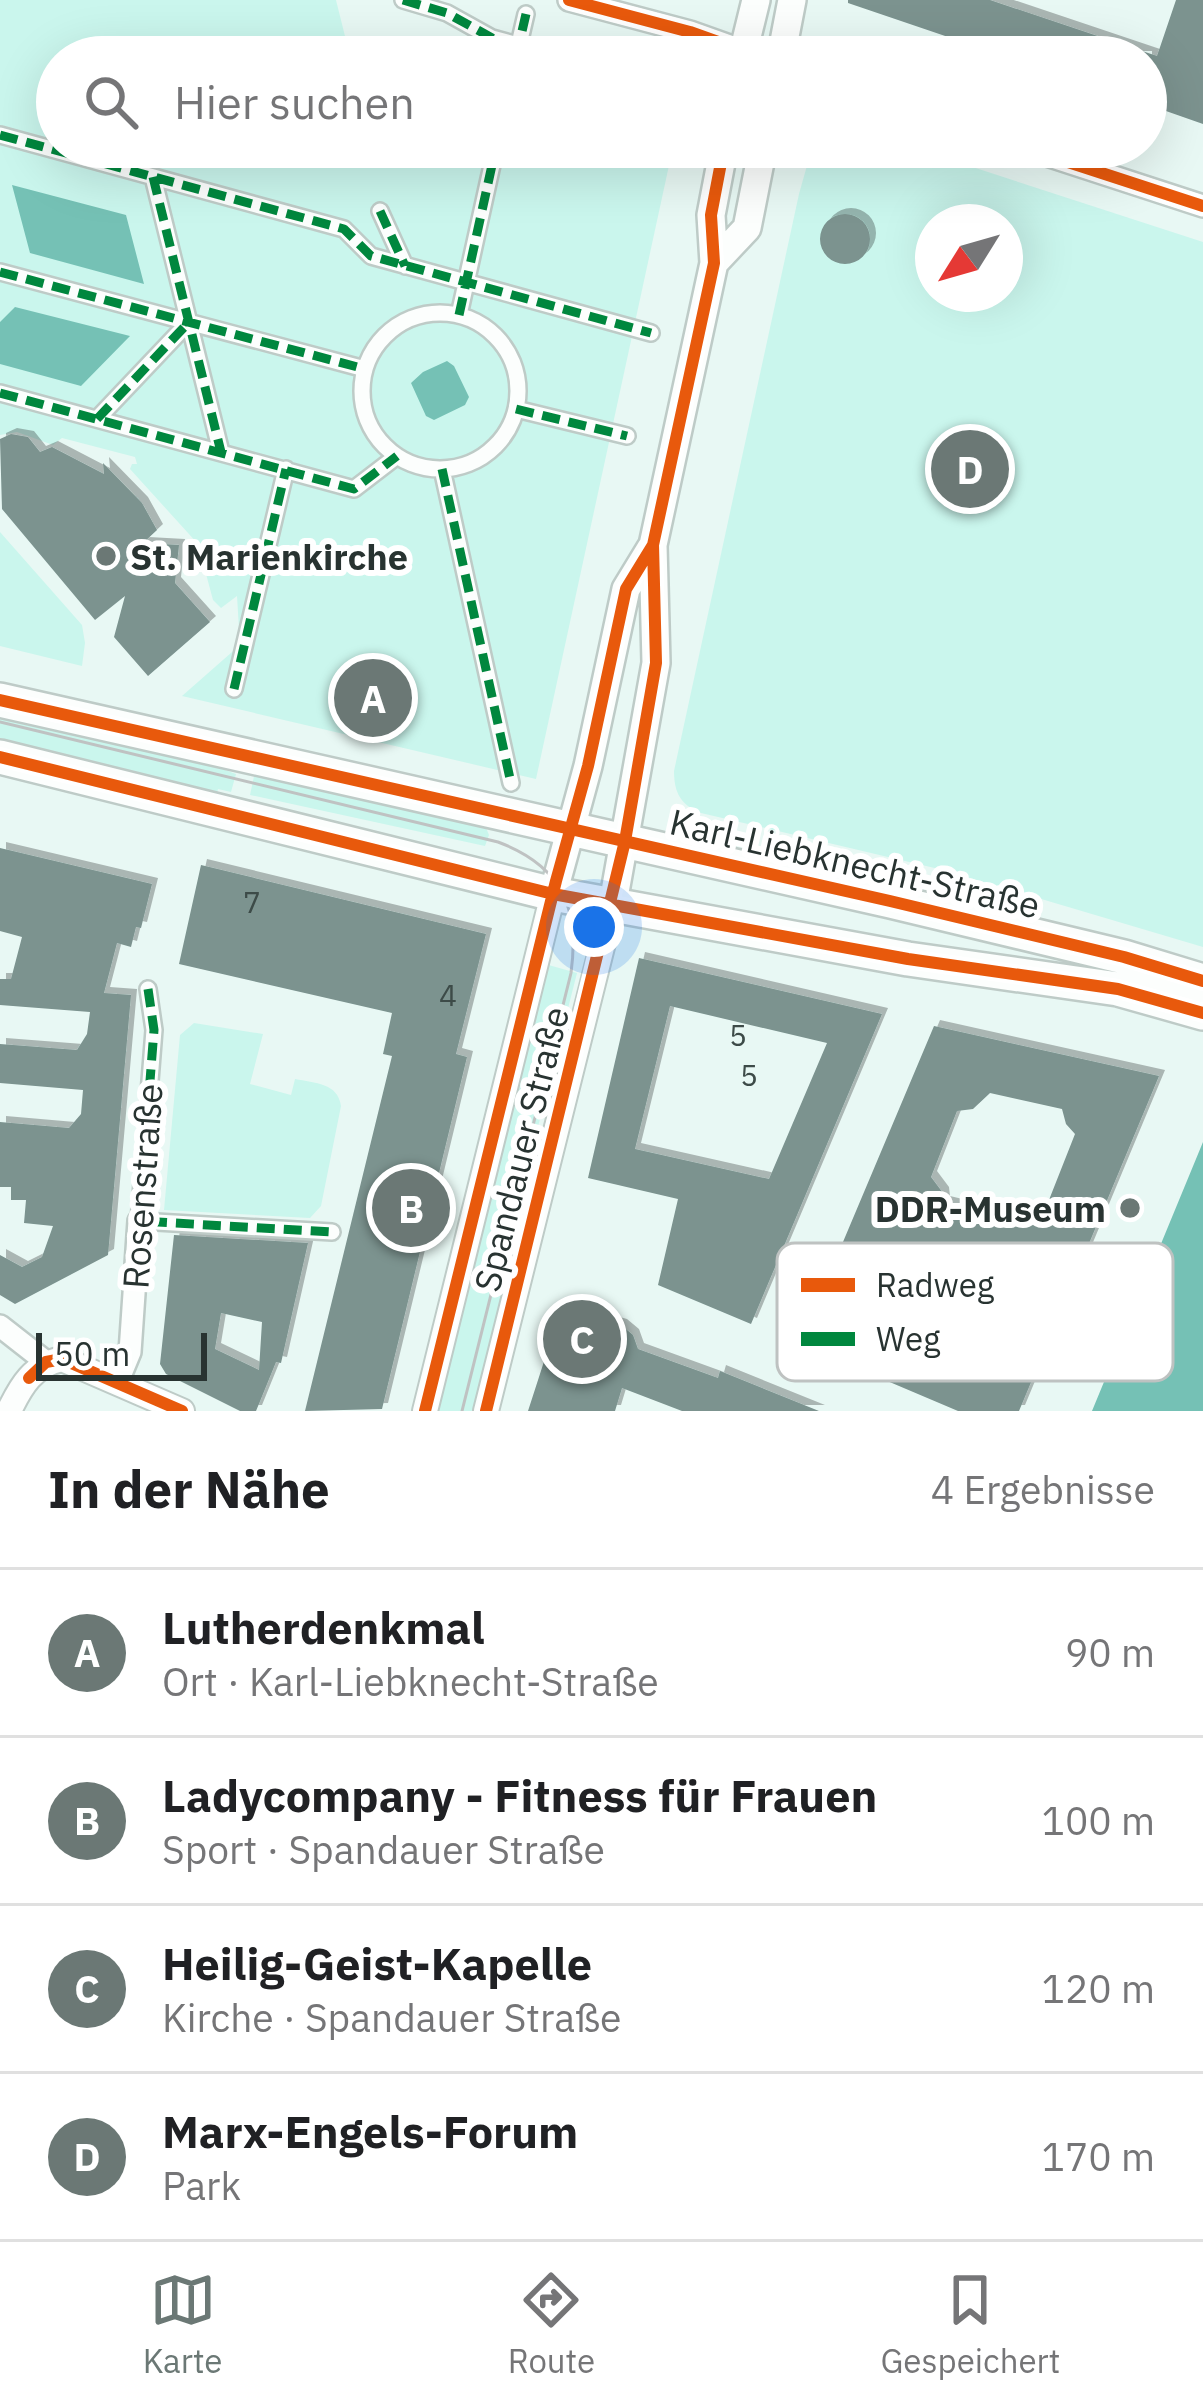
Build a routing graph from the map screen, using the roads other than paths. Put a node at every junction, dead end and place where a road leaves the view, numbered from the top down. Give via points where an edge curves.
1 (403, 0) edge
2 (569, 0) edge
3 (756, 0) edge
4 (793, 0) edge
5 (526, 14) dead end
6 (488, 36) edge
7 (521, 36) edge
8 (700, 36) edge
9 (751, 36) edge
10 (786, 36) edge
11 (0, 135) edge
12 (36, 143) edge
13 (126, 168) edge
14 (491, 168) edge
15 (720, 168) edge
16 (759, 168) edge
17 (1086, 168) edge
18 (153, 176) junction
19 (1203, 206) edge
20 (380, 211) dead end
21 (714, 262) junction
22 (405, 266) junction
23 (0, 272) edge
24 (465, 282) junction
25 (459, 315) junction
26 (190, 322) junction
27 (651, 334) dead end
28 (365, 369) junction
29 (0, 393) edge
30 (516, 409) junction
31 (98, 419) junction
32 (627, 436) dead end
33 (221, 452) junction
34 (397, 456) junction
35 (442, 469) junction
36 (286, 470) junction
37 (653, 545) junction
38 (234, 688) dead end
39 (0, 700) edge
40 (0, 757) edge
41 (512, 783) dead end
42 (572, 830) junction
43 (626, 841) junction
44 (553, 894) junction
45 (613, 903) junction
46 (1203, 981) edge
47 (148, 989) dead end
48 (1203, 1013) edge
49 (139, 1221) junction
50 (332, 1232) dead end
51 (0, 1326) edge
52 (46, 1362) junction
53 (118, 1381) junction
54 (9, 1411) edge
55 (182, 1411) edge
56 (425, 1411) edge
57 (486, 1411) edge

1 - 6 street
2 - 8 street
3 - 9 main road
4 - 10 main road
5 - 7 street
11 - 12 street
13 - 18 street
14 - 24 street
15 - 21 main road, Spandauer Straße
16 - 21 main road, Spandauer Straße via 746,228
17 - 19 street
18 - 22 street via 344,229 371,256
18 - 26 street
20 - 22 street
21 - 37 main road, Spandauer Straße
22 - 24 street
23 - 26 street
24 - 25 street
24 - 27 street
25 - 28 street via 401,323
25 - 30 street via 507,350
26 - 28 street
26 - 31 street
26 - 33 street
28 - 34 street via 370,427
29 - 31 street
30 - 32 street
30 - 35 street via 497,445
31 - 33 street
33 - 36 street
34 - 35 street
34 - 36 street via 355,489
35 - 41 street
36 - 38 street
37 - 42 main road, Spandauer Straße via 626,589
37 - 43 main road, Spandauer Straße via 656,663
39 - 42 main road, Karl-Liebknecht-Straße
40 - 44 main road, Karl-Liebknecht-Straße
42 - 43 main road, Karl-Liebknecht-Straße
42 - 44 main road, Spandauer Straße
43 - 45 main road, Spandauer Straße
43 - 46 main road, Karl-Liebknecht-Straße
44 - 45 main road, Karl-Liebknecht-Straße
44 - 56 street, Spandauer Straße
45 - 48 main road, Karl-Liebknecht-Straße via 1118,989
45 - 57 street, Spandauer Straße
47 - 49 street, Rosenstraße via 154,1030
49 - 50 street
49 - 53 street, Rosenstraße via 130,1352
51 - 52 street
52 - 53 street via 62,1359
52 - 54 street
53 - 55 street

